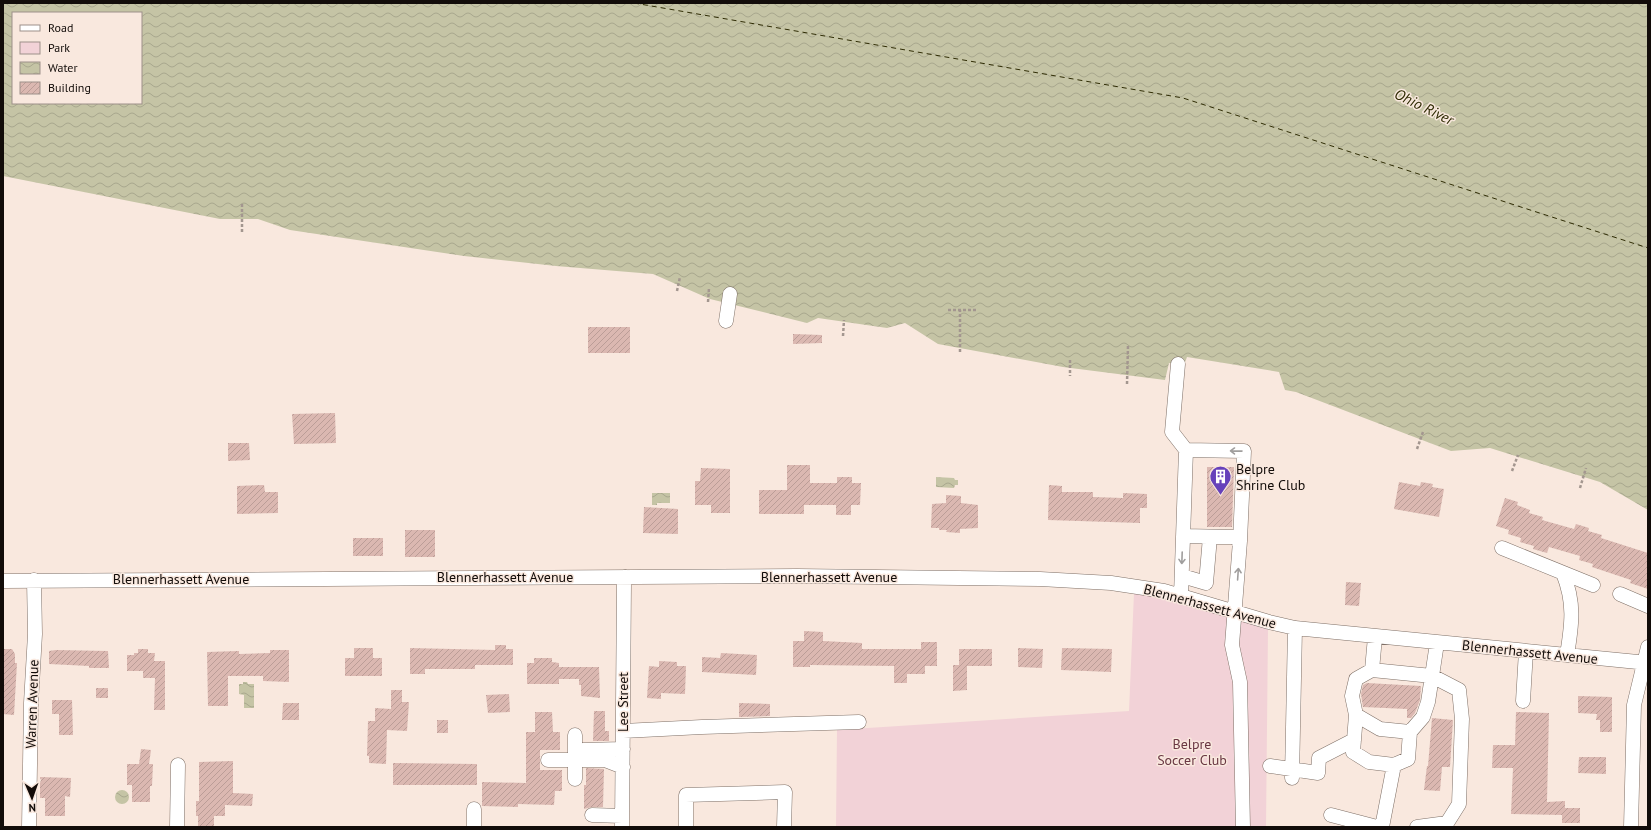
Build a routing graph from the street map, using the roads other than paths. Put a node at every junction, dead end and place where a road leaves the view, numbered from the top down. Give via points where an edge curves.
1 (730, 294) dead end
2 (726, 320) dead end
3 (1178, 364) dead end
4 (1186, 450) junction
5 (1183, 536) junction
6 (1210, 537) junction
7 (1240, 541) junction
8 (1502, 548) dead end
9 (1563, 573) junction
10 (1182, 576) junction
11 (626, 577) junction
12 (3, 580) edge
13 (34, 580) junction
14 (1593, 586) dead end
15 (1620, 594) dead end
16 (1181, 596) junction
17 (1648, 606) edge
18 (1235, 613) junction
19 (1295, 628) junction
20 (1375, 637) junction
21 (1437, 643) junction
22 (1648, 647) edge
23 (1526, 651) junction
24 (1568, 655) junction
25 (1646, 663) edge
26 (1372, 670) junction
27 (1432, 676) junction
28 (1523, 701) dead end
29 (1356, 715) junction
30 (859, 722) dead end
31 (623, 731) junction
32 (1410, 732) junction
33 (575, 735) dead end
34 (1354, 740) junction
35 (623, 750) junction
36 (575, 755) junction
37 (548, 760) dead end
38 (178, 765) dead end
39 (1394, 765) junction
40 (1270, 766) dead end
41 (623, 768) junction
42 (1291, 774) junction
43 (575, 779) dead end
44 (474, 809) dead end
45 (592, 815) dead end
46 (1331, 815) dead end
47 (622, 821) edge
48 (29, 827) edge
49 (177, 827) edge
50 (474, 827) edge
51 (686, 827) edge
52 (784, 827) edge
53 (1243, 827) edge
54 (1377, 827) edge
55 (1382, 827) edge
56 (1417, 827) edge
57 (1631, 827) edge

1 - 2 street
3 - 4 street via 1172,432
4 - 5 street
7 -> 4 street via 1244,451
5 - 6 street
5 -> 10 street
6 - 7 street via 1233,538
6 - 10 street via 1206,583
18 -> 7 street
8 - 9 street
9 - 14 street
9 - 24 street via 1572,604
10 - 16 street
11 - 13 street, Blennerhassett Avenue
11 - 16 street, Blennerhassett Avenue via 1040,578 1134,586
11 - 31 street, Lee Street
12 - 13 street, Blennerhassett Avenue
13 - 48 street, Warren Avenue via 35,634
15 - 17 street
16 - 18 street, Blennerhassett Avenue
18 - 19 street, Blennerhassett Avenue
18 - 53 street via 1232,645 1240,682
19 - 20 street, Blennerhassett Avenue
19 - 42 street
20 - 21 street, Blennerhassett Avenue
20 - 26 street
21 - 23 street, Blennerhassett Avenue
21 - 27 street
22 - 25 street
23 - 24 street, Blennerhassett Avenue
23 - 28 street
24 - 25 street, Blennerhassett Avenue
25 - 57 street via 1634,705
26 - 27 street
26 - 29 street via 1356,679 1352,696
27 - 32 street via 1423,717
27 - 56 street via 1459,690 1462,719 1460,804 1446,823
29 - 32 street via 1380,729
29 - 34 street
30 - 31 street
31 - 35 street, Lee Street
32 - 39 street via 1408,759
33 - 36 street
34 - 39 street via 1353,752 1364,759
34 - 42 street via 1319,758 1318,773
35 - 36 street
35 - 41 street, Lee Street
36 - 37 street
36 - 41 street via 605,760
36 - 43 street
38 - 49 street
39 - 55 street
40 - 42 street
41 - 47 street, Lee Street
44 - 50 street
45 - 47 street
46 - 54 street
51 - 52 street via 686,795 785,792

